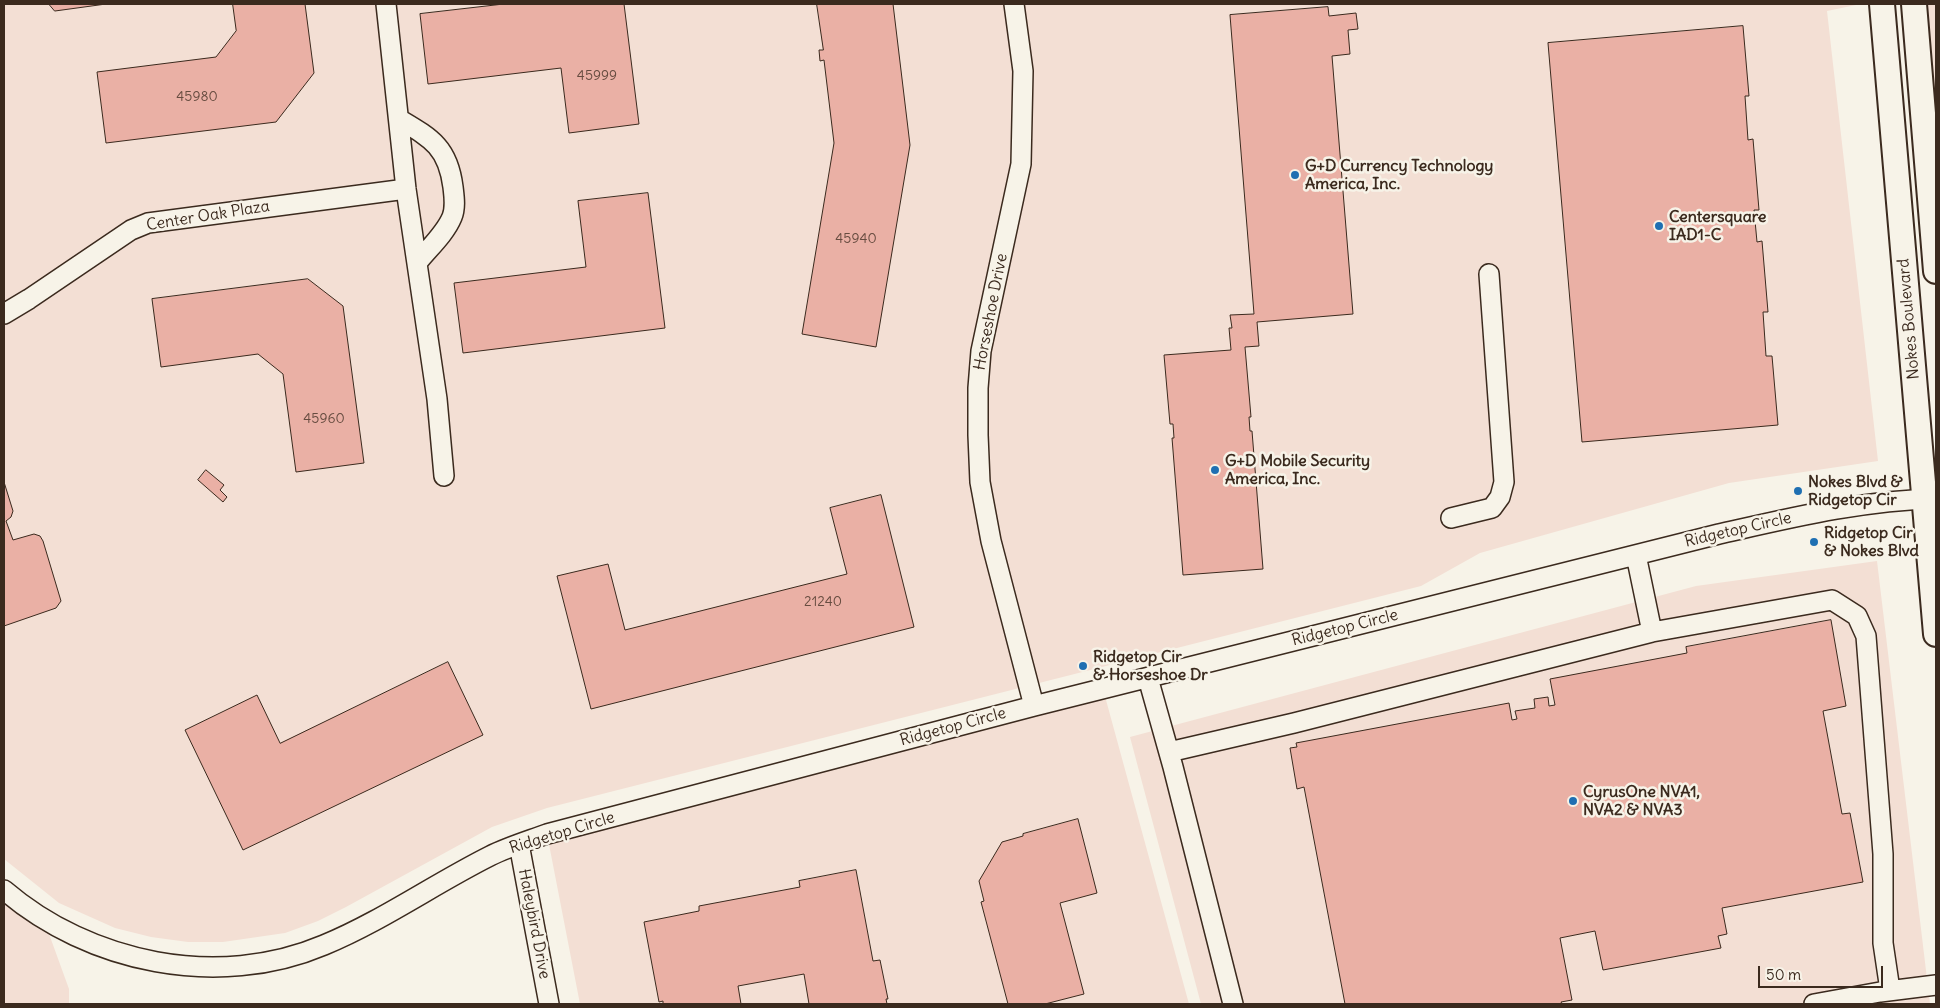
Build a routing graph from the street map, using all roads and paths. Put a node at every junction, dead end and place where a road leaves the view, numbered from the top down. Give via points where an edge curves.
1 (386, 4) edge
2 (1014, 4) edge
3 (1882, 4) edge
4 (1914, 4) edge
5 (399, 118) junction
6 (406, 189) junction
7 (417, 263) junction
8 (1936, 271) edge
9 (1489, 274) dead end
10 (4, 314) edge
11 (444, 476) dead end
12 (1930, 499) edge
13 (1451, 518) dead end
14 (1636, 555) junction
15 (1652, 632) junction
16 (1936, 634) edge
17 (1148, 678) junction
18 (1034, 706) junction
19 (1169, 752) junction
20 (519, 844) junction
21 (4, 890) edge
22 (1936, 985) edge
23 (1890, 990) junction
24 (549, 1004) edge
25 (1233, 1004) edge
26 (1814, 1004) edge

1 - 5 street
2 - 18 street, Horseshoe Drive via 1022,71 1021,164 981,350 978,435 980,482 991,541
3 - 12 main road, Nokes Boulevard
4 - 8 main road, Nokes Boulevard
5 - 6 street
5 - 7 street via 445,155 451,170 455,200 452,216
6 - 7 street
6 - 10 street, Center Oak Plaza via 148,223 131,230
7 - 11 street via 437,399
9 - 13 street via 1504,482 1500,497 1492,508
12 - 14 street, Ridgetop Circle via 1895,500 1798,516
12 - 16 main road, Nokes Boulevard
14 - 15 street
14 - 17 street, Ridgetop Circle
15 - 19 street
15 - 23 street via 1832,600 1857,616 1867,646 1884,854 1883,943
17 - 18 street, Ridgetop Circle
17 - 19 street
18 - 20 street, Ridgetop Circle
19 - 25 street
20 - 21 street, Ridgetop Circle via 492,855 322,946 290,957 247,965 175,966 122,954 82,940 44,920
20 - 24 street, Haleybird Drive
22 - 23 street
23 - 26 street

